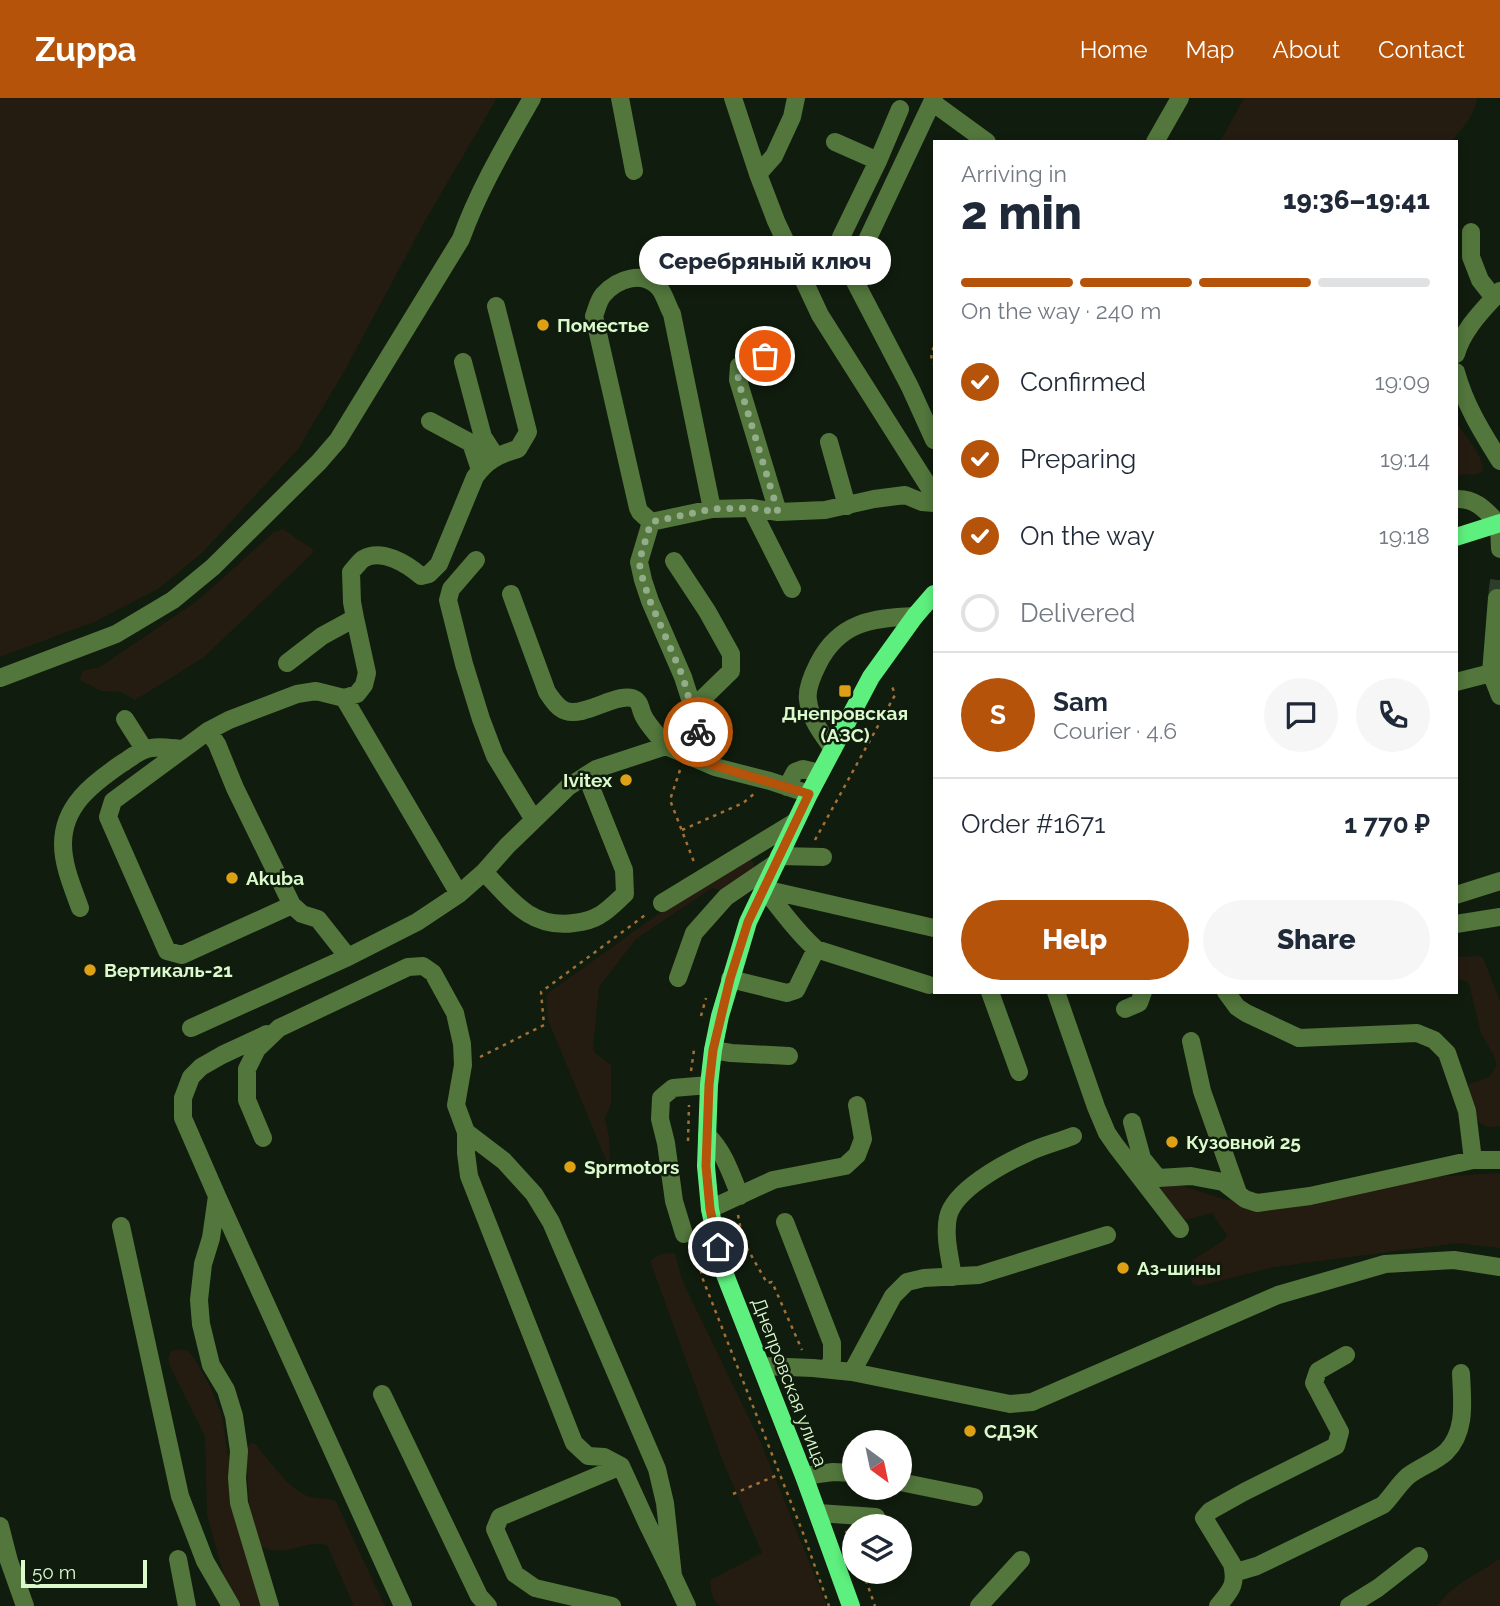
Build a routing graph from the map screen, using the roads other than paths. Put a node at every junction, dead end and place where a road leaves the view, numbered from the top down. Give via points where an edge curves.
1 (532, 98) edge
2 (621, 98) edge
3 (733, 98) edge
4 (796, 98) edge
5 (1180, 98) edge
6 (933, 100) edge
7 (900, 109) dead end
8 (984, 140) edge
9 (1157, 140) edge
10 (835, 142) dead end
11 (878, 162) junction
12 (634, 171) dead end
13 (758, 173) junction
14 (1471, 232) dead end
15 (851, 274) junction
16 (1497, 295) edge
17 (496, 306) dead end
18 (1458, 346) edge
19 (765, 356) dead end
20 (463, 362) dead end
21 (1458, 380) edge
22 (430, 421) dead end
23 (933, 438) edge
24 (829, 442) dead end
25 (496, 457) junction
26 (1500, 461) edge
27 (480, 470) junction
28 (933, 493) edge
29 (1458, 499) edge
30 (933, 503) edge
31 (847, 506) junction
32 (751, 508) junction
33 (712, 509) junction
34 (778, 512) junction
35 (651, 522) junction
36 (1499, 523) edge
37 (1458, 536) edge
38 (1500, 550) edge
39 (476, 560) dead end
40 (674, 561) dead end
41 (792, 589) dead end
42 (511, 594) dead end
43 (933, 595) edge
44 (1497, 598) dead end
45 (915, 616) junction
46 (355, 618) junction
47 (287, 663) dead end
48 (1491, 673) junction
49 (0, 678) edge
50 (1458, 681) edge
51 (1500, 696) edge
52 (344, 698) junction
53 (692, 708) junction
54 (125, 719) dead end
55 (208, 731) junction
56 (666, 746) junction
57 (182, 748) junction
58 (144, 749) junction
59 (833, 749) junction
60 (706, 763) junction
61 (820, 773) junction
62 (586, 775) junction
63 (779, 784) junction
64 (809, 794) junction
65 (534, 820) junction
66 (795, 822) junction
67 (817, 857) road end
68 (778, 859) junction
69 (484, 872) junction
70 (1500, 881) edge
71 (764, 889) junction
72 (459, 894) junction
73 (1458, 894) edge
74 (662, 903) road end
75 (292, 905) junction
76 (80, 908) dead end
77 (1500, 917) edge
78 (1458, 924) edge
79 (933, 928) edge
80 (816, 949) junction
81 (348, 957) junction
82 (678, 978) dead end
83 (730, 979) junction
84 (929, 985) dead end
85 (991, 994) edge
86 (1057, 994) edge
87 (1142, 994) edge
88 (1227, 994) edge
89 (1125, 1009) dead end
90 (191, 1028) dead end
91 (279, 1028) junction
92 (1191, 1041) dead end
93 (713, 1050) junction
94 (789, 1056) dead end
95 (1019, 1072) dead end
96 (709, 1085) junction
97 (857, 1105) dead end
98 (1132, 1122) dead end
99 (466, 1132) junction
100 (707, 1135) junction
101 (1073, 1136) dead end
102 (263, 1138) dead end
103 (1473, 1160) junction
104 (1500, 1160) edge
105 (1238, 1193) junction
106 (217, 1196) junction
107 (738, 1197) junction
108 (710, 1209) junction
109 (785, 1222) dead end
110 (121, 1227) dead end
111 (1180, 1229) dead end
112 (684, 1234) dead end
113 (1107, 1235) dead end
114 (1500, 1267) edge
115 (953, 1277) junction
116 (1346, 1355) dead end
117 (761, 1366) junction
118 (828, 1369) junction
119 (852, 1372) junction
120 (1461, 1373) dead end
121 (382, 1394) dead end
122 (621, 1466) junction
123 (842, 1472) edge
124 (804, 1476) junction
125 (912, 1484) edge
126 (974, 1497) dead end
127 (818, 1513) junction
128 (842, 1515) edge
129 (0, 1526) edge
130 (1419, 1556) dead end
131 (178, 1559) dead end
132 (1021, 1560) dead end
133 (1234, 1571) junction
134 (673, 1576) junction
135 (25, 1606) edge
136 (187, 1606) edge
137 (231, 1606) edge
138 (270, 1606) edge
139 (404, 1606) edge
140 (488, 1606) edge
141 (612, 1606) edge
142 (687, 1606) edge
143 (851, 1606) edge
144 (979, 1606) edge
145 (1218, 1606) edge
146 (1349, 1606) edge

1 - 49 street via 472,208 461,239 338,440 319,463 173,600 116,634
2 - 12 street
3 - 13 street
4 - 13 street via 774,156
5 - 9 street
6 - 8 street
6 - 15 street
7 - 11 street
10 - 11 street
11 - 15 street via 841,237
13 - 28 street via 820,315
14 - 16 street via 1471,257 1480,280
15 - 23 street
16 - 18 street
17 - 25 street via 528,432 518,449
19 - 34 street via 739,366 738,380
20 - 25 street via 483,437
21 - 26 street via 1473,417
22 - 27 street via 471,443
24 - 31 street
25 - 27 street
27 - 46 street via 439,564 429,574 421,576 391,558 374,555 351,572
29 - 36 street via 1480,505
30 - 31 street via 905,495
31 - 34 street
32 - 33 street
32 - 34 street
32 - 41 street
33 - 35 street
33 - 35 street via 672,314 659,289 646,279 632,278 617,282 601,298 594,316 638,508
35 - 53 street via 639,562
36 - 37 main road
36 - 38 street
39 - 65 street via 452,589 449,600 464,664 495,756
40 - 53 street via 732,654 731,671
42 - 56 street via 555,704 574,712 630,697
43 - 45 main road, Днепровская улица
44 - 48 street
45 - 59 main road, Днепровская улица via 871,677
45 - 59 street via 884,617 853,626 822,656 807,698 813,720
46 - 47 street
46 - 52 street via 367,673 357,694
48 - 50 street
48 - 51 street
52 - 55 street via 316,691 297,694
52 - 72 street
53 - 60 street
54 - 58 street
55 - 57 street
55 - 75 street
56 - 60 street
56 - 62 street
57 - 58 street
57 - 75 street via 113,802 108,817 167,951 182,955
58 - 76 street via 82,794 69,813 63,845
59 - 61 main road, Днепровская улица
60 - 63 street
61 - 63 street via 803,769
61 - 64 main road, Днепровская улица
62 - 65 street
62 - 69 street via 624,870 625,894 602,915 587,921 549,924 515,904
63 - 64 street
64 - 66 main road, Днепровская улица
65 - 69 street
66 - 68 main road, Днепровская улица
66 - 74 street
67 - 68 street
68 - 71 main road, Днепровская улица
68 - 82 street via 726,897 703,922 694,933
69 - 72 street
70 - 73 street
71 - 79 street
71 - 80 street
71 - 83 main road, Днепровская улица
72 - 81 street via 417,922
75 - 81 street via 318,919
77 - 78 street
80 - 83 street via 796,990 787,993
80 - 84 street
81 - 90 street
83 - 93 main road, Днепровская улица
85 - 95 street
86 - 111 street via 1107,1133
87 - 89 street via 1139,1003
88 - 103 street via 1246,1013 1299,1038 1417,1033 1434,1040 1447,1054 1467,1111
91 - 99 street via 408,967 423,966 433,973 455,1013 463,1044 456,1105
91 - 102 street via 257,1049 247,1069 247,1100
91 - 106 street via 201,1068 191,1077 183,1098 183,1118
92 - 105 street via 1202,1091
93 - 94 street
93 - 96 main road, Днепровская улица
96 - 100 main road, Днепровская улица
96 - 112 street via 673,1088 661,1098 660,1119
97 - 107 street via 863,1139 858,1155 845,1166 773,1180
98 - 105 street via 1142,1158 1158,1178 1191,1176 1223,1182
99 - 122 street via 469,1176 574,1443 588,1456 604,1457
99 - 134 street via 505,1160 551,1222 657,1469 666,1503
100 - 107 street via 728,1165
100 - 108 main road, Днепровская улица
101 - 115 street via 1027,1152 957,1199 948,1216
103 - 104 street
103 - 105 street via 1310,1196 1257,1203
106 - 138 street via 203,1264 201,1324 211,1365 226,1390 233,1416 239,1451 239,1503
106 - 139 street
107 - 108 street
108 - 117 main road, Днепровская улица via 722,1267
109 - 118 street via 832,1343
110 - 137 street via 180,1496 205,1561
113 - 115 street via 979,1275
114 - 119 street via 1454,1261 1385,1264 1359,1271 1278,1295 1032,1402 1010,1404
115 - 119 street via 924,1278 900,1287
116 - 133 street via 1318,1371 1314,1383 1340,1432 1336,1446 1244,1492 1204,1518
117 - 118 street
117 - 124 main road, Днепровская улица
118 - 119 street
120 - 133 street via 1458,1436 1445,1453 1410,1474 1382,1505 1256,1566
121 - 140 street via 479,1596
122 - 134 street
122 - 141 street via 500,1517 495,1529 515,1574 535,1588
123 - 124 street
124 - 127 main road, Днепровская улица
125 - 126 street
127 - 128 street
127 - 143 main road, Днепровская улица
129 - 135 street
130 - 146 street
131 - 136 street
132 - 144 street
133 - 145 street via 1232,1587
134 - 142 street

